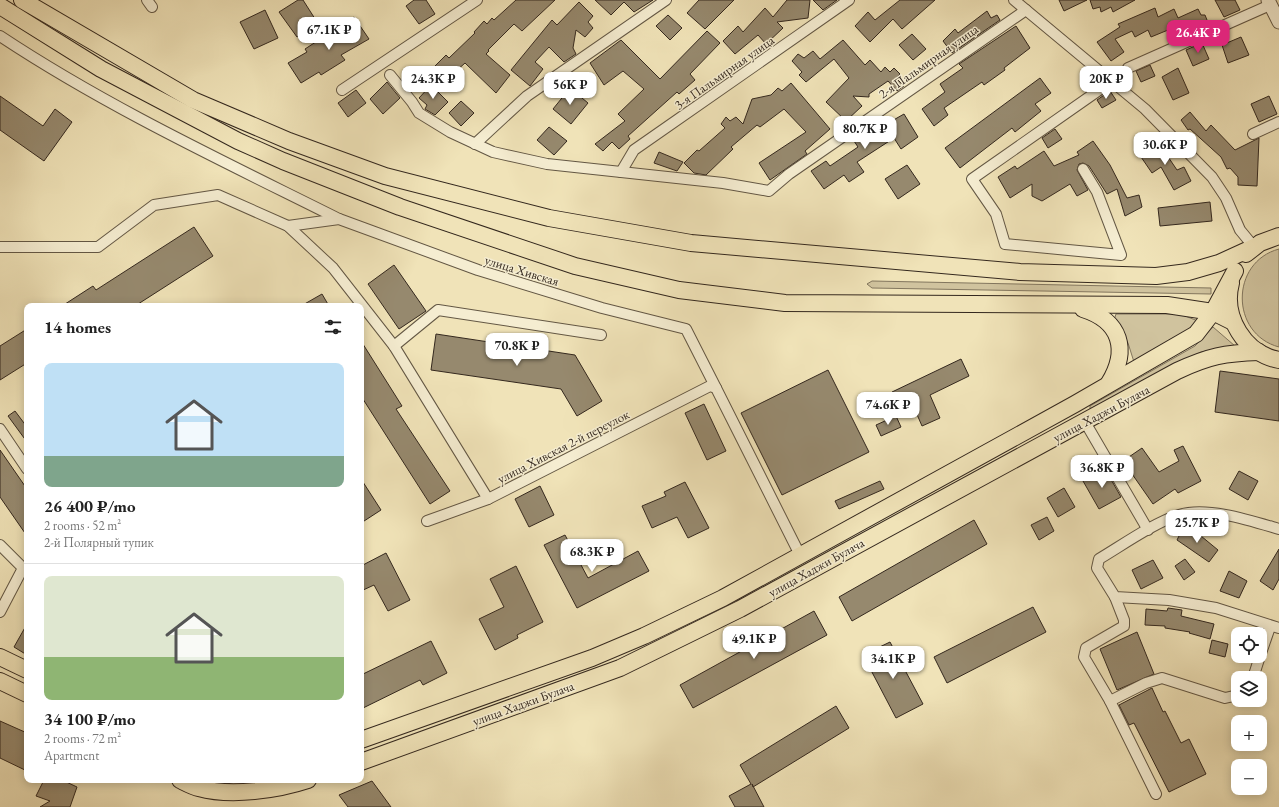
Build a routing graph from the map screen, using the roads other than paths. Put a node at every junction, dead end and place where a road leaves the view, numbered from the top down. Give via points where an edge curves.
1 (22, 0) edge
2 (477, 0) edge
3 (666, 0) edge
4 (849, 0) edge
5 (1014, 0) edge
6 (1269, 2) edge
7 (0, 6) edge
8 (1026, 10) junction
9 (1279, 22) edge
10 (0, 36) edge
11 (1128, 68) dead end
12 (390, 75) dead end
13 (1112, 81) junction
14 (342, 90) dead end
15 (1279, 122) edge
16 (1253, 134) dead end
17 (475, 144) junction
18 (1083, 170) dead end
19 (621, 172) junction
20 (339, 219) junction
21 (288, 226) junction
22 (1279, 236) edge
23 (0, 247) edge
24 (1254, 247) junction
25 (1235, 271) junction
26 (360, 303) edge
27 (1074, 306) junction
28 (364, 308) edge
29 (1213, 312) junction
30 (1233, 322) junction
31 (601, 335) dead end
32 (394, 346) junction
33 (1259, 352) junction
34 (1279, 360) edge
35 (1109, 383) junction
36 (712, 387) junction
37 (1075, 404) junction
38 (1085, 422) junction
39 (0, 429) edge
40 (24, 465) edge
41 (488, 499) junction
42 (427, 521) dead end
43 (1279, 529) edge
44 (1148, 530) junction
45 (0, 545) edge
46 (800, 555) junction
47 (24, 565) edge
48 (24, 568) edge
49 (810, 571) junction
50 (1115, 597) junction
51 (0, 612) edge
52 (1274, 628) edge
53 (1267, 642) edge
54 (0, 658) edge
55 (24, 669) edge
56 (0, 681) edge
57 (24, 693) edge
58 (1231, 697) edge
59 (1110, 701) junction
60 (364, 739) edge
61 (364, 761) edge
62 (187, 783) edge
63 (299, 783) edge
64 (1156, 794) dead end

1 - 24 main road via 193,100 289,141 385,176 549,218 691,244 1020,272 1156,276 1188,272 1219,263
2 - 14 street
3 - 17 street via 527,96
4 - 19 street, 3-я Пальмирная улица via 634,150
5 - 8 street
6 - 9 street
6 - 11 street
7 - 27 main road via 101,69 238,141 400,207 575,266 680,290 785,303
8 - 13 street
8 - 19 street, 2-я Пальмирная улица via 789,174 769,191 723,183
10 - 20 street via 50,69 173,136
12 - 17 street via 419,113 443,129
13 - 18 street via 972,179 996,214 1005,244 1121,255 1097,192
13 - 24 street via 1145,109 1212,177 1226,198 1240,230
15 - 16 street
17 - 19 street via 493,152 547,164
20 - 21 street, улица Хивская
20 - 36 street, улица Хивская via 478,270 602,308 686,329
21 - 23 street via 218,195 154,205 98,247
21 - 26 street via 333,268
22 - 24 main road
24 - 25 main road via 1243,257
25 - 29 main road, улица Хаджи Булача
25 - 30 main road via 1229,295
27 - 29 main road via 1167,305
27 - 35 main road via 1101,316 1109,322 1115,332 1120,351 1119,361
28 - 32 street
29 - 30 main road
29 - 35 main road, улица Хаджи Булача via 1196,334
30 - 33 main road via 1246,342
31 - 32 street via 438,310
32 - 41 street
33 - 34 main road
33 - 38 main road, улица Хаджи Булача via 1230,353 1194,363
35 - 37 main road, улица Хаджи Булача
36 - 41 street, улица Хивская 2-й переулок
36 - 46 street, улица Хивская
37 - 38 main road
37 - 46 main road, улица Хаджи Булача
38 - 44 street
38 - 49 main road, улица Хаджи Булача
39 - 40 street
41 - 42 street, улица Хивская 2-й переулок
43 - 44 street via 1237,517 1204,513 1180,514
44 - 50 street via 1099,560 1097,568
45 - 47 street
46 - 49 main road
46 - 60 main road, улица Хаджи Булача via 723,598 592,658
48 - 51 street
49 - 61 main road, улица Хаджи Булача via 740,609 620,668
50 - 52 street via 1169,600 1216,608
50 - 59 street via 1124,626 1086,648 1084,654
52 - 53 street
54 - 55 main road
56 - 57 main road
58 - 59 street via 1225,698 1162,678
59 - 64 street
62 - 63 main road via 200,789 243,793

